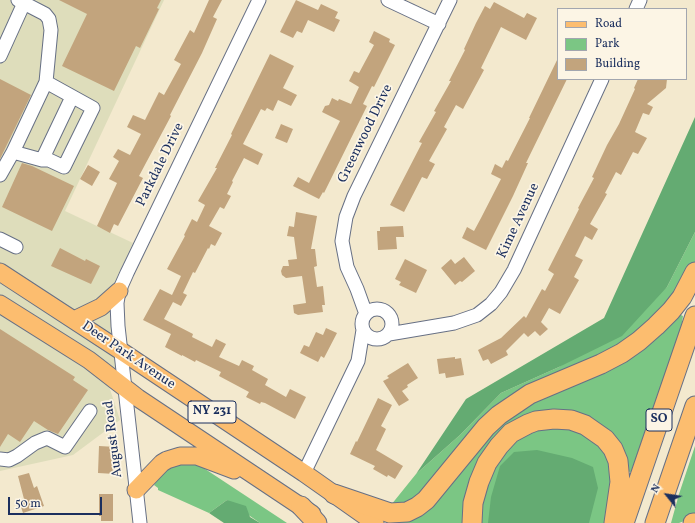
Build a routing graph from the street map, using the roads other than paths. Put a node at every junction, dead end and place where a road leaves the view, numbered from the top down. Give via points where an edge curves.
1 (259, 0) edge
2 (388, 0) edge
3 (450, 0) edge
4 (21, 2) edge
5 (439, 24) junction
6 (0, 56) edge
7 (602, 80) edge
8 (46, 82) junction
9 (72, 97) junction
10 (13, 152) junction
11 (42, 160) junction
12 (0, 175) edge
13 (0, 239) edge
14 (16, 247) dead end
15 (0, 272) edge
16 (695, 272) edge
17 (357, 289) junction
18 (119, 291) junction
19 (0, 304) edge
20 (380, 309) junction
21 (366, 314) junction
22 (695, 316) edge
23 (392, 319) junction
24 (74, 320) junction
25 (420, 328) junction
26 (363, 330) junction
27 (385, 337) junction
28 (121, 351) junction
29 (358, 361) junction
30 (124, 387) junction
31 (695, 406) edge
32 (90, 411) dead end
33 (0, 459) edge
34 (304, 473) junction
35 (262, 481) junction
36 (136, 490) junction
37 (334, 494) junction
38 (301, 506) junction
39 (140, 523) edge
40 (317, 523) edge
41 (326, 523) edge
42 (375, 523) edge
43 (472, 523) edge
44 (614, 523) edge
45 (624, 523) edge
46 (655, 523) edge

1 - 18 street, Parkdale Drive
2 - 5 street
3 - 5 street, Greenwood Drive
4 - 6 street
4 - 8 street via 45,14 51,24
5 - 17 street, Greenwood Drive via 346,217 342,242 347,267
7 - 25 street, Kime Avenue via 514,270 501,292 491,304 477,314 454,323
8 - 9 street
8 - 10 street
9 - 11 street
9 - 11 street via 93,108 84,128 64,167 49,160
10 - 11 street
10 - 12 street
13 - 14 street
15 - 24 main road, Deer Park Avenue / NY 231
16 - 37 highway via 682,297 671,311 639,341 607,361 530,394 499,415 426,500 416,507 407,512 390,513
17 - 20 street, Greenwood Drive
17 - 21 street, Greenwood Drive
18 - 24 main road via 101,307
18 - 28 street, Parkdale Drive via 117,311
19 - 30 main road, Deer Park Avenue / NY 231 via 89,360
20 - 21 street
20 - 23 street
21 - 26 street via 362,324
22 - 45 highway, SO
23 - 25 street, Kime Avenue
23 - 27 street via 392,330
24 - 28 main road, Deer Park Avenue / NY 231
25 - 27 street, Kime Avenue
26 - 27 street via 370,338
26 - 29 street
27 - 29 street
28 - 30 street, August Road
28 - 34 main road, Deer Park Avenue / NY 231
29 - 34 street
30 - 35 main road, Deer Park Avenue / NY 231
30 - 36 street, August Road
31 - 46 highway, SO
32 - 33 street via 65,447 46,438 17,456 8,460
34 - 37 main road, Deer Park Avenue / NY 231
35 - 36 main road via 202,458 185,455 162,463
35 - 38 main road, Deer Park Avenue / NY 231
36 - 39 street, August Road
37 - 42 main road, Deer Park Avenue / NY 231
38 - 40 highway
38 - 41 main road, Deer Park Avenue / NY 231
43 - 44 highway via 473,503 482,472 495,450 519,428 536,421 554,419 571,420 585,425 605,439 613,449 620,468

